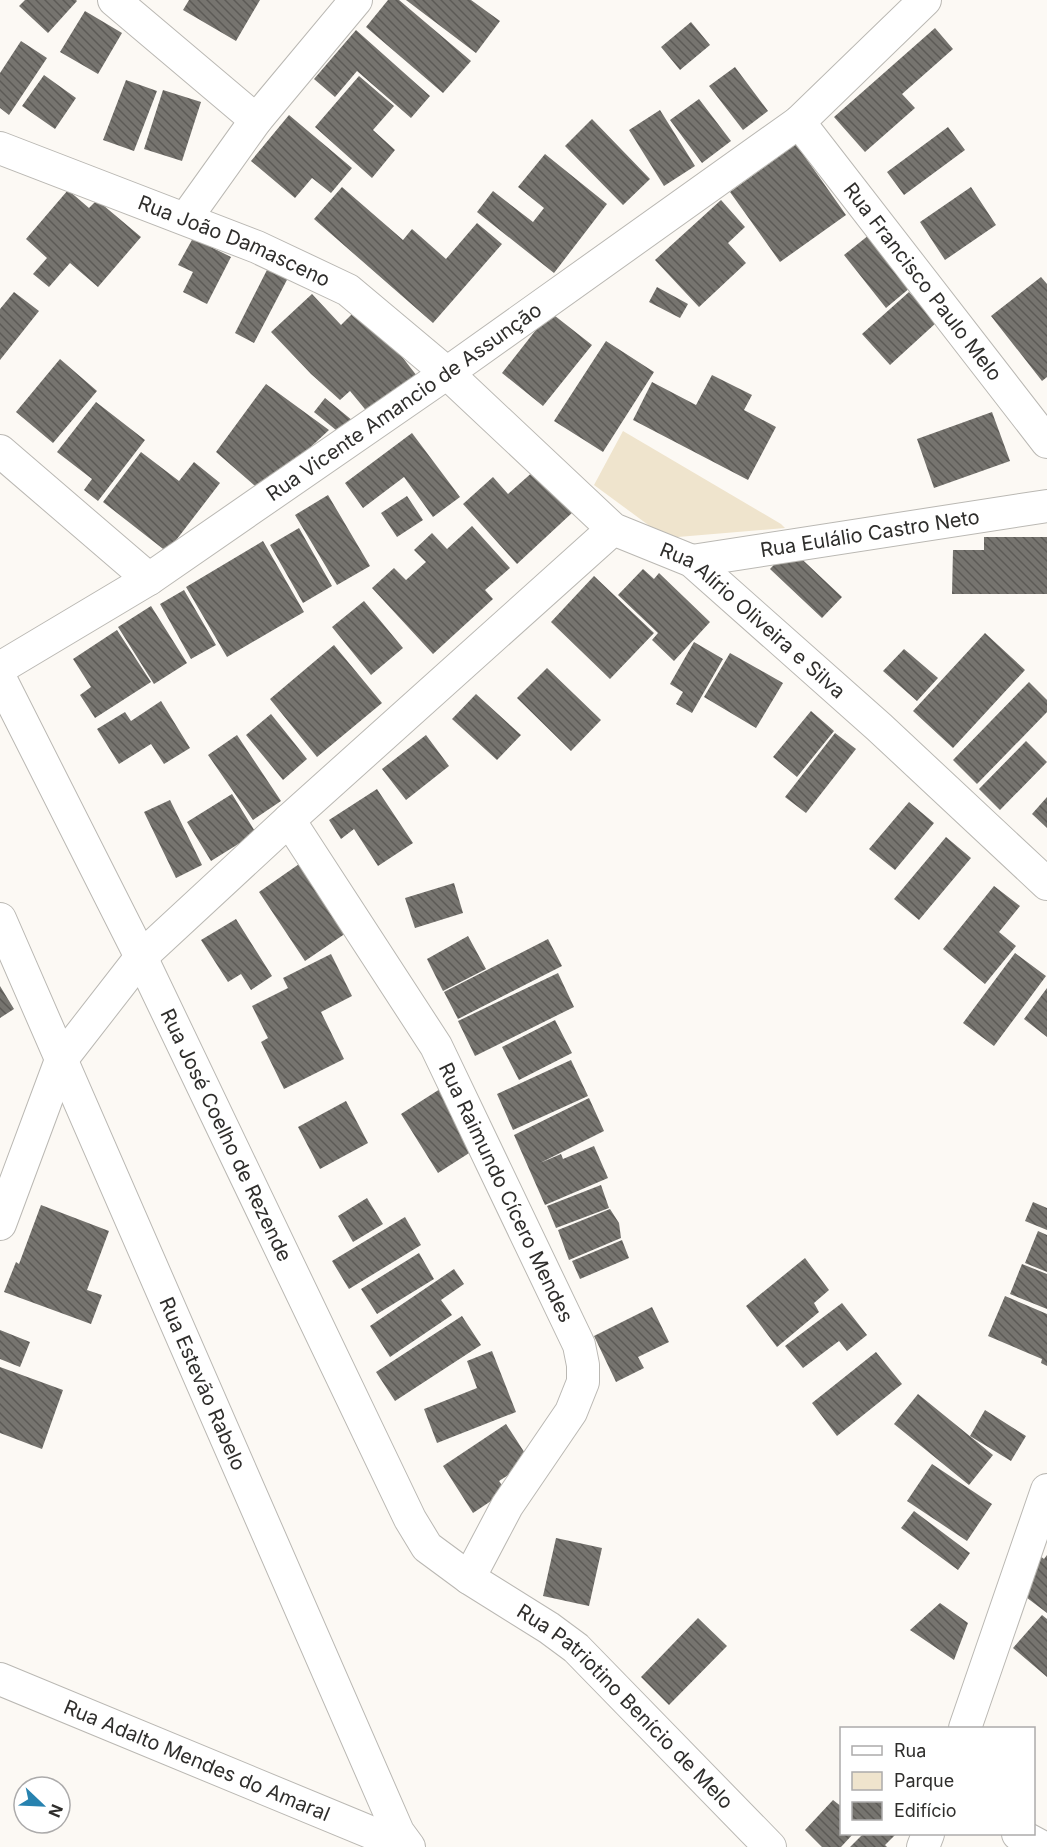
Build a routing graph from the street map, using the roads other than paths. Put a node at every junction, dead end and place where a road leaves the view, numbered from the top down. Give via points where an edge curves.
1 (114, 0) edge
2 (356, 0) edge
3 (925, 0) edge
4 (256, 120) junction
5 (799, 122) junction
6 (0, 148) edge
7 (186, 218) junction
8 (447, 373) junction
9 (1047, 442) edge
10 (0, 451) edge
11 (1047, 506) edge
12 (612, 529) junction
13 (692, 561) junction
14 (149, 579) junction
15 (0, 668) edge
16 (0, 678) edge
17 (289, 820) junction
18 (1047, 884) edge
19 (0, 919) edge
20 (141, 957) junction
21 (61, 1060) junction
22 (0, 1224) edge
23 (1047, 1490) edge
24 (469, 1578) junction
25 (0, 1679) edge
26 (965, 1727) edge
27 (1021, 1835) edge
28 (398, 1842) edge
29 (770, 1847) edge
30 (1042, 1847) edge

1 - 4 street
2 - 4 street
3 - 5 street, Rua Vicente Amancio de Assunção
4 - 7 street
5 - 8 street, Rua Vicente Amancio de Assunção
5 - 9 street, Rua Francisco Paulo Melo
6 - 7 street, Rua João Damasceno
7 - 8 street, Rua João Damasceno via 348,290
8 - 12 street, Rua Alírio Oliveira e Silva
8 - 14 street, Rua Vicente Amancio de Assunção
10 - 14 street
11 - 13 street, Rua Eulálio Castro Neto
12 - 13 street, Rua Alírio Oliveira e Silva
12 - 17 street
13 - 18 street, Rua Alírio Oliveira e Silva via 879,727
14 - 15 street, Rua Vicente Amancio de Assunção
16 - 20 street, Rua José Coelho de Rezende
17 - 20 street
17 - 24 street, Rua Raimundo Cícero Mendes via 436,1046 579,1345 583,1382 571,1412 507,1506
19 - 21 street, Rua Estevão Rabelo
20 - 21 street
20 - 24 street, Rua José Coelho de Rezende via 410,1519 427,1547
21 - 22 street
21 - 28 street, Rua Estevão Rabelo
23 - 26 street
24 - 29 street, Rua Patriotino Benício de Melo via 576,1648
25 - 28 street, Rua Adalto Mendes do Amaral
27 - 30 street

